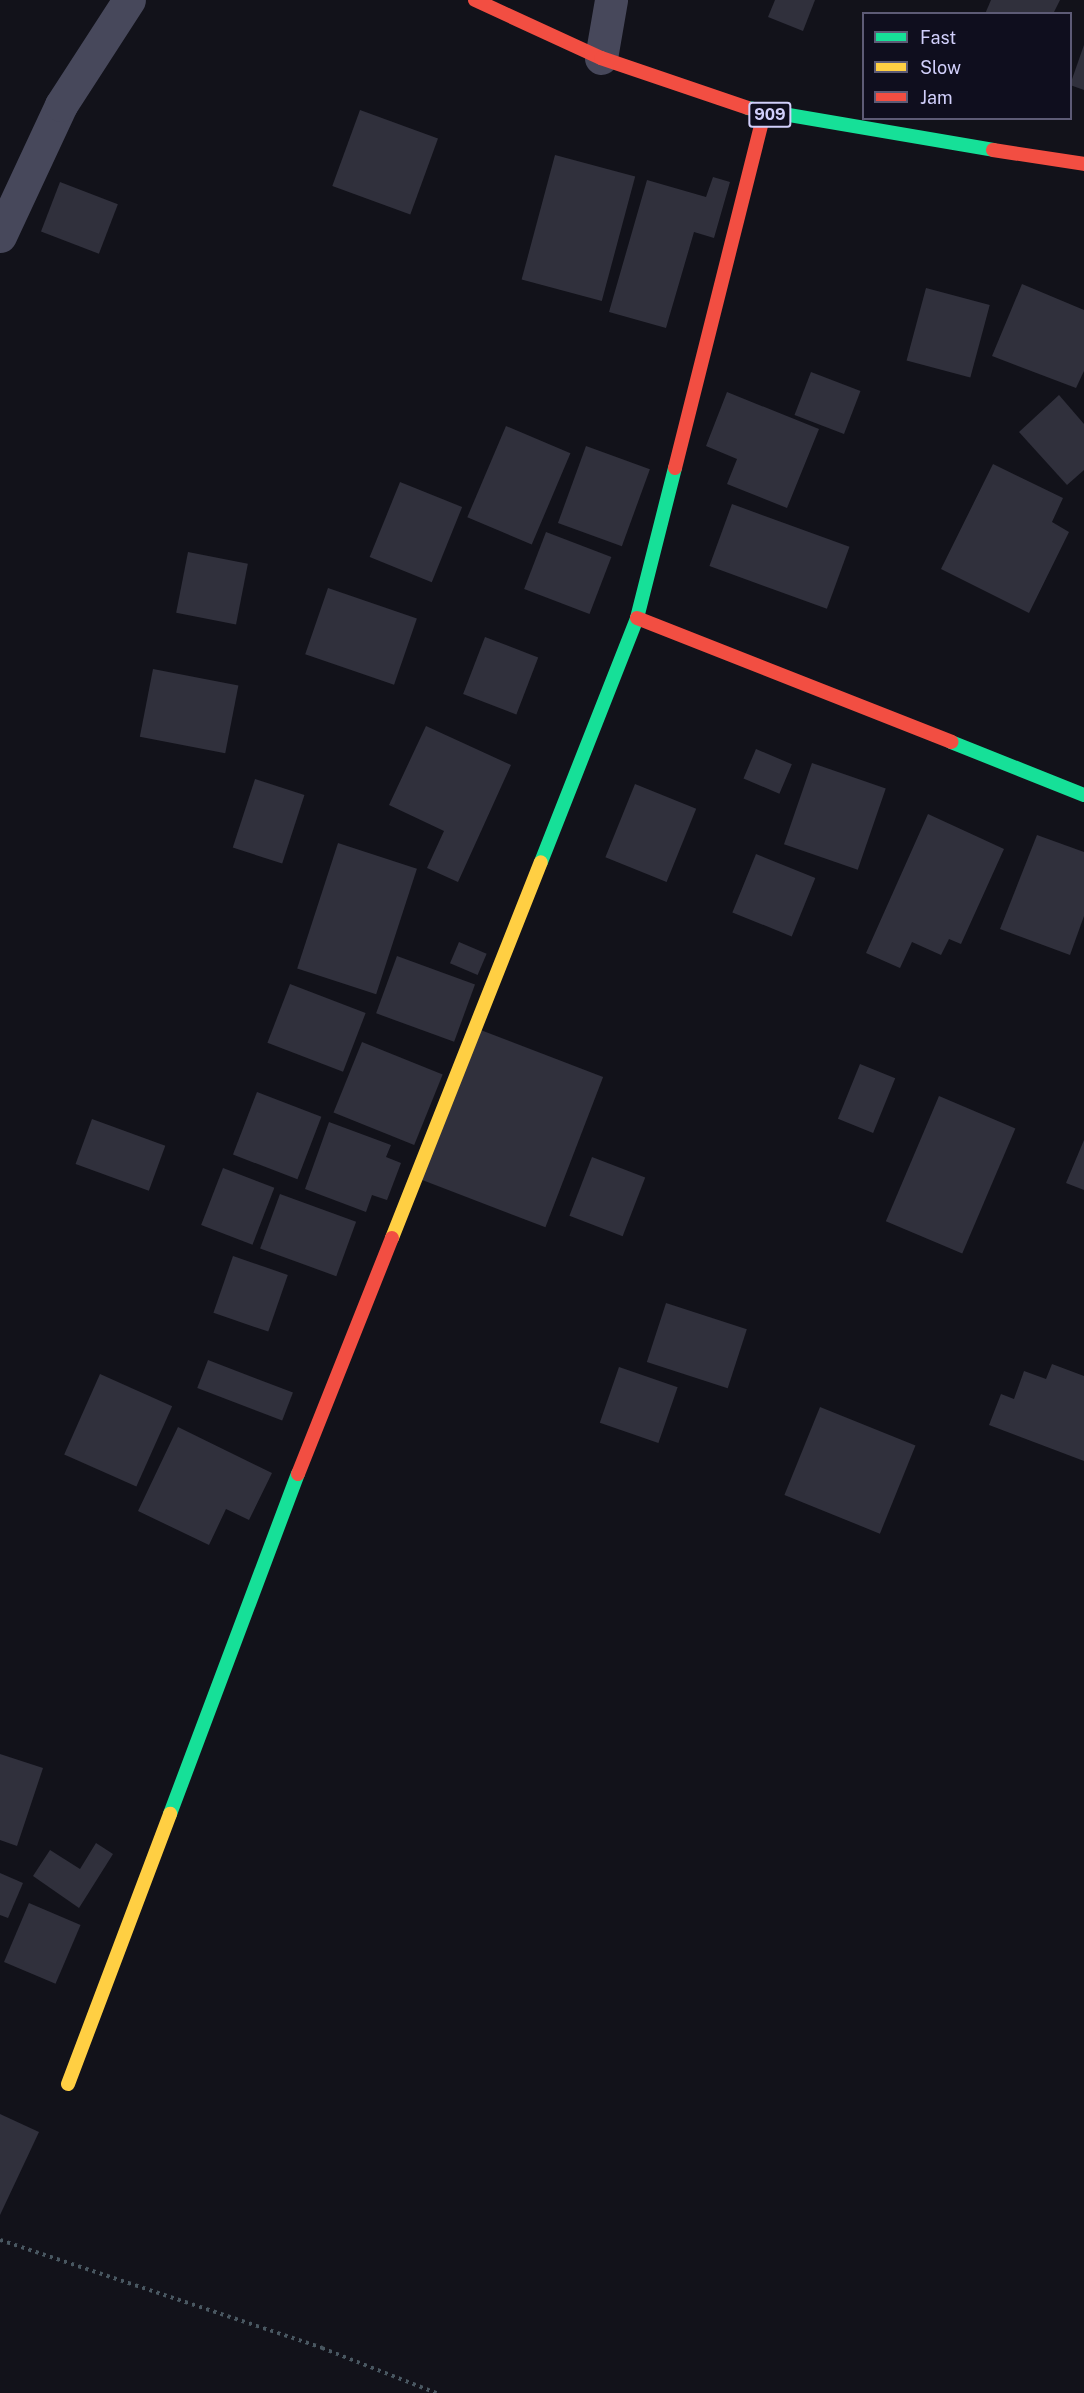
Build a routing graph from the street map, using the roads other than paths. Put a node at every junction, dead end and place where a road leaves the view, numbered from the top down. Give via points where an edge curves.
1 (129, 0) edge
2 (475, 0) edge
3 (611, 0) edge
4 (601, 58) junction
5 (764, 114) junction
6 (1084, 164) edge
7 (0, 236) edge
8 (637, 618) junction
9 (1084, 795) edge
10 (68, 2084) dead end

1 - 7 street via 61,105
2 - 4 street, 909
3 - 4 street
4 - 5 street, 909
5 - 6 street, 909
5 - 8 street
8 - 9 street
8 - 10 street via 298,1473

